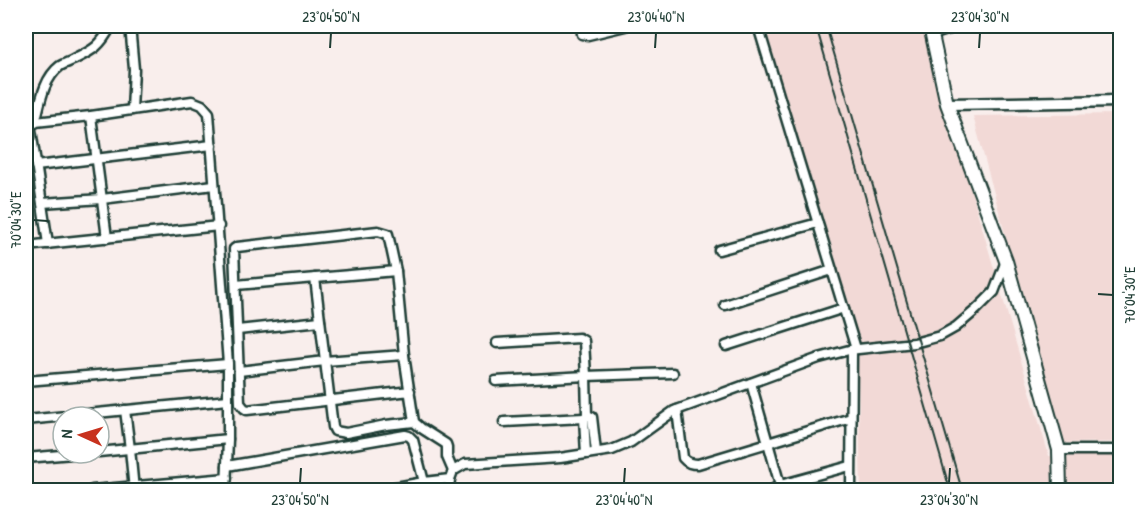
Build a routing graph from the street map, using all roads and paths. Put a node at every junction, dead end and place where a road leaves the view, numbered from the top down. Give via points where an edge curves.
1 (111, 26) edge
2 (130, 26) edge
3 (581, 26) edge
4 (626, 26) edge
5 (758, 26) edge
6 (956, 26) edge
7 (931, 30) edge
8 (1120, 101) edge
9 (948, 104) junction
10 (132, 110) junction
11 (91, 116) junction
12 (30, 123) edge
13 (212, 145) junction
14 (97, 159) junction
15 (36, 165) junction
16 (214, 185) junction
17 (102, 199) junction
18 (42, 203) junction
19 (818, 223) junction
20 (219, 226) junction
21 (107, 237) junction
22 (48, 244) junction
23 (26, 246) edge
24 (719, 250) dead end
25 (1006, 261) junction
26 (832, 270) junction
27 (396, 271) junction
28 (315, 278) junction
29 (236, 285) junction
30 (725, 305) dead end
31 (844, 308) junction
32 (320, 321) junction
33 (238, 330) junction
34 (496, 343) dead end
35 (726, 346) dead end
36 (854, 350) junction
37 (404, 355) junction
38 (325, 361) junction
39 (228, 364) junction
40 (239, 371) junction
41 (673, 373) dead end
42 (586, 376) junction
43 (26, 381) edge
44 (496, 381) dead end
45 (751, 383) junction
46 (410, 391) junction
47 (228, 400) junction
48 (329, 400) junction
49 (125, 410) junction
50 (677, 410) junction
51 (586, 416) junction
52 (851, 418) junction
53 (26, 420) edge
54 (414, 422) junction
55 (504, 422) dead end
56 (228, 439) junction
57 (768, 443) junction
58 (130, 449) junction
59 (1059, 450) junction
60 (1120, 450) edge
61 (111, 451) edge
62 (591, 453) junction
63 (51, 456) edge
64 (26, 458) edge
65 (227, 466) junction
66 (850, 466) junction
67 (452, 475) junction
68 (227, 478) junction
69 (424, 482) junction
70 (776, 488) edge
71 (134, 489) edge
72 (92, 490) edge
73 (226, 490) edge
74 (378, 490) edge
75 (449, 490) edge
76 (851, 490) edge
77 (1060, 490) edge

1 - 12 street via 93,50 60,66 52,75
2 - 10 street
3 - 4 street via 585,35
5 - 19 street
6 - 7 street
7 - 9 main road
8 - 9 street
9 - 25 main road
10 - 11 street
10 - 13 street via 192,101 202,105 209,113
11 - 12 street
11 - 14 street
12 - 15 street
13 - 14 street
13 - 16 street
14 - 15 street
14 - 17 street
15 - 18 street
16 - 17 street
16 - 20 street
17 - 18 street
17 - 21 street
18 - 22 street
19 - 24 street
19 - 26 street
20 - 21 street
20 - 39 street
21 - 22 street
22 - 23 street
25 - 36 street via 994,292 956,327 914,343
25 - 59 main road
26 - 30 street
26 - 31 street
27 - 28 street
27 - 29 street via 389,236 378,231 237,247 233,252
27 - 37 street
28 - 29 street
28 - 32 street
29 - 33 street
31 - 35 street
31 - 36 street
32 - 33 street
32 - 38 street
33 - 40 street
34 - 42 street via 583,339
36 - 45 street via 819,358
36 - 52 street
37 - 38 street
37 - 46 street
38 - 40 street
38 - 48 street
39 - 43 street
39 - 47 street
40 - 48 street via 240,403 247,410
41 - 42 street
42 - 44 street
42 - 51 street
45 - 50 street
45 - 57 street
46 - 48 street
46 - 54 street
47 - 49 street
47 - 56 street
48 - 54 street via 333,427 339,433
49 - 53 street
49 - 58 street
50 - 57 street via 686,462 698,464
50 - 62 street via 631,442
51 - 55 street
51 - 62 street via 592,417
52 - 57 street
52 - 66 street
54 - 67 street via 446,444
56 - 58 street
56 - 65 street
57 - 70 street
58 - 61 street
58 - 71 street
59 - 60 street
59 - 77 main road
62 - 67 street via 465,464
63 - 64 street
65 - 68 street
65 - 69 street via 405,435 413,440
66 - 70 street
66 - 76 street
67 - 69 street
67 - 75 street
68 - 71 street
68 - 73 street
69 - 74 street
71 - 72 street

